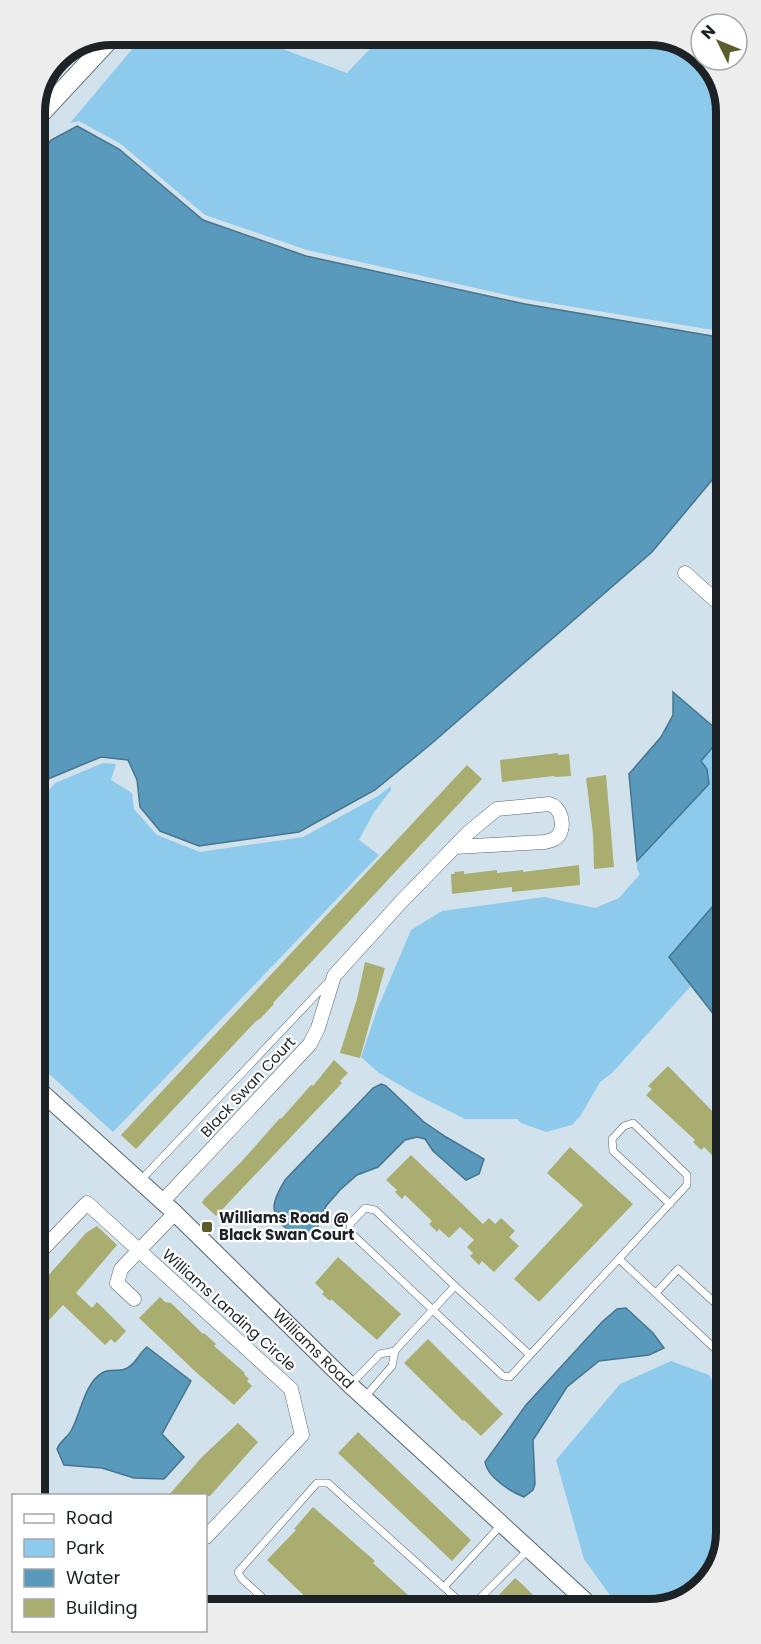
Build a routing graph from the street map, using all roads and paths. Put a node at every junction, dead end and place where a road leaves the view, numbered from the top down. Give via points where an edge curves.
1 (103, 46) edge
2 (45, 109) edge
3 (685, 573) dead end
4 (716, 601) edge
5 (454, 847) junction
6 (334, 976) junction
7 (45, 1095) edge
8 (139, 1182) junction
9 (670, 1204) junction
10 (169, 1207) junction
11 (45, 1247) edge
12 (139, 1250) junction
13 (619, 1259) junction
14 (455, 1286) junction
15 (656, 1293) junction
16 (134, 1299) dead end
17 (716, 1304) edge
18 (433, 1310) junction
19 (716, 1350) edge
20 (395, 1351) junction
21 (530, 1355) junction
22 (350, 1386) junction
23 (364, 1398) junction
24 (502, 1524) junction
25 (207, 1536) edge
26 (529, 1549) junction
27 (444, 1586) junction
28 (264, 1599) edge
29 (458, 1599) edge
30 (479, 1599) edge
31 (583, 1599) edge

1 - 2 main road
3 - 4 street
5 - 5 street, Black Swan Court via 554,839 561,826 559,810 549,804 497,809
5 - 6 street, Black Swan Court
6 - 8 lane
6 - 10 street, Black Swan Court via 310,1044
7 - 8 street, Williams Road
8 - 10 street, Williams Road
9 - 9 lane via 687,1185 687,1175 633,1124 624,1126 612,1139 613,1151
9 - 13 lane
10 - 12 street, Williams Landing Circle
10 - 22 street, Williams Road
11 - 12 street, Williams Landing Circle via 87,1203
12 - 16 street, Williams Landing Circle via 121,1269 117,1283
12 - 25 street, Williams Landing Circle via 291,1389 303,1435
13 - 15 lane
13 - 21 lane
14 - 18 lane
14 - 18 lane via 375,1210 364,1208 350,1224 350,1232
14 - 21 lane
15 - 17 lane via 678,1269
15 - 19 lane
18 - 20 lane
18 - 21 lane via 503,1376 510,1377
20 - 22 lane via 380,1354
20 - 23 lane via 392,1366
22 - 23 street, Williams Road
23 - 24 street, Williams Road
24 - 26 street, Williams Road
24 - 27 lane
26 - 30 lane
26 - 31 street, Williams Road
27 - 28 lane via 328,1483 317,1483 238,1572
27 - 29 lane

